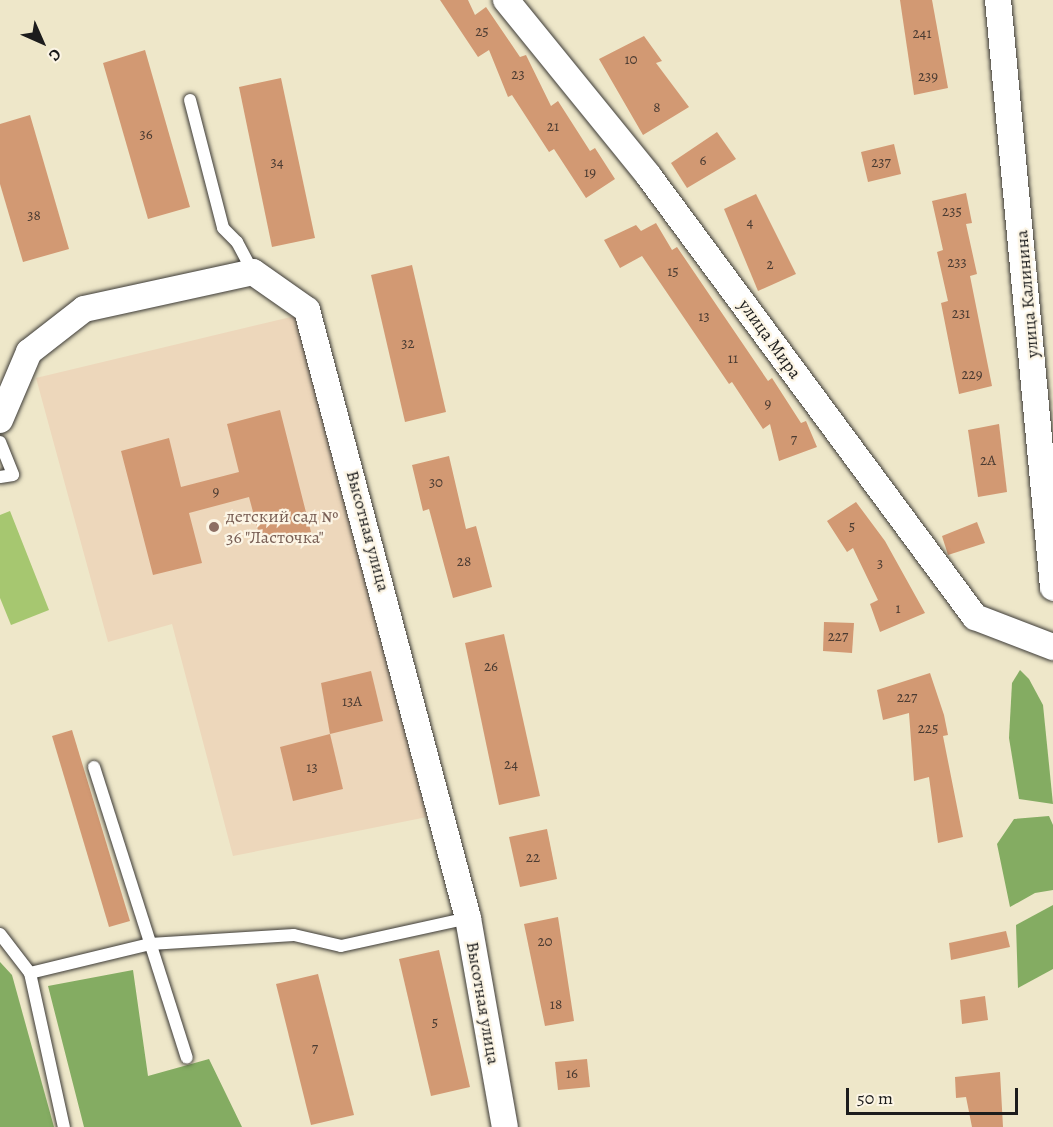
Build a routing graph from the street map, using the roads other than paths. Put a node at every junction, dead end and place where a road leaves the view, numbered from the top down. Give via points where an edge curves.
1 (506, 0) edge
2 (998, 0) edge
3 (190, 100) dead end
4 (253, 272) junction
5 (0, 420) edge
6 (0, 442) edge
7 (0, 477) edge
8 (1053, 587) edge
9 (1053, 647) edge
10 (94, 767) dead end
11 (468, 918) junction
12 (0, 934) edge
13 (150, 944) junction
14 (30, 973) junction
15 (187, 1058) dead end
16 (64, 1127) edge
17 (505, 1127) edge

1 - 9 street, улица Мира via 648,175 975,617
2 - 8 street, улица Калинина
3 - 4 lane via 223,228 237,242
4 - 5 street via 84,309 29,351
4 - 11 street, Высотная улица via 307,310
6 - 7 lane via 13,475
10 - 13 lane
11 - 13 lane via 341,946 294,935
11 - 17 street, Высотная улица
12 - 14 lane
13 - 14 lane
13 - 15 lane
14 - 16 lane

